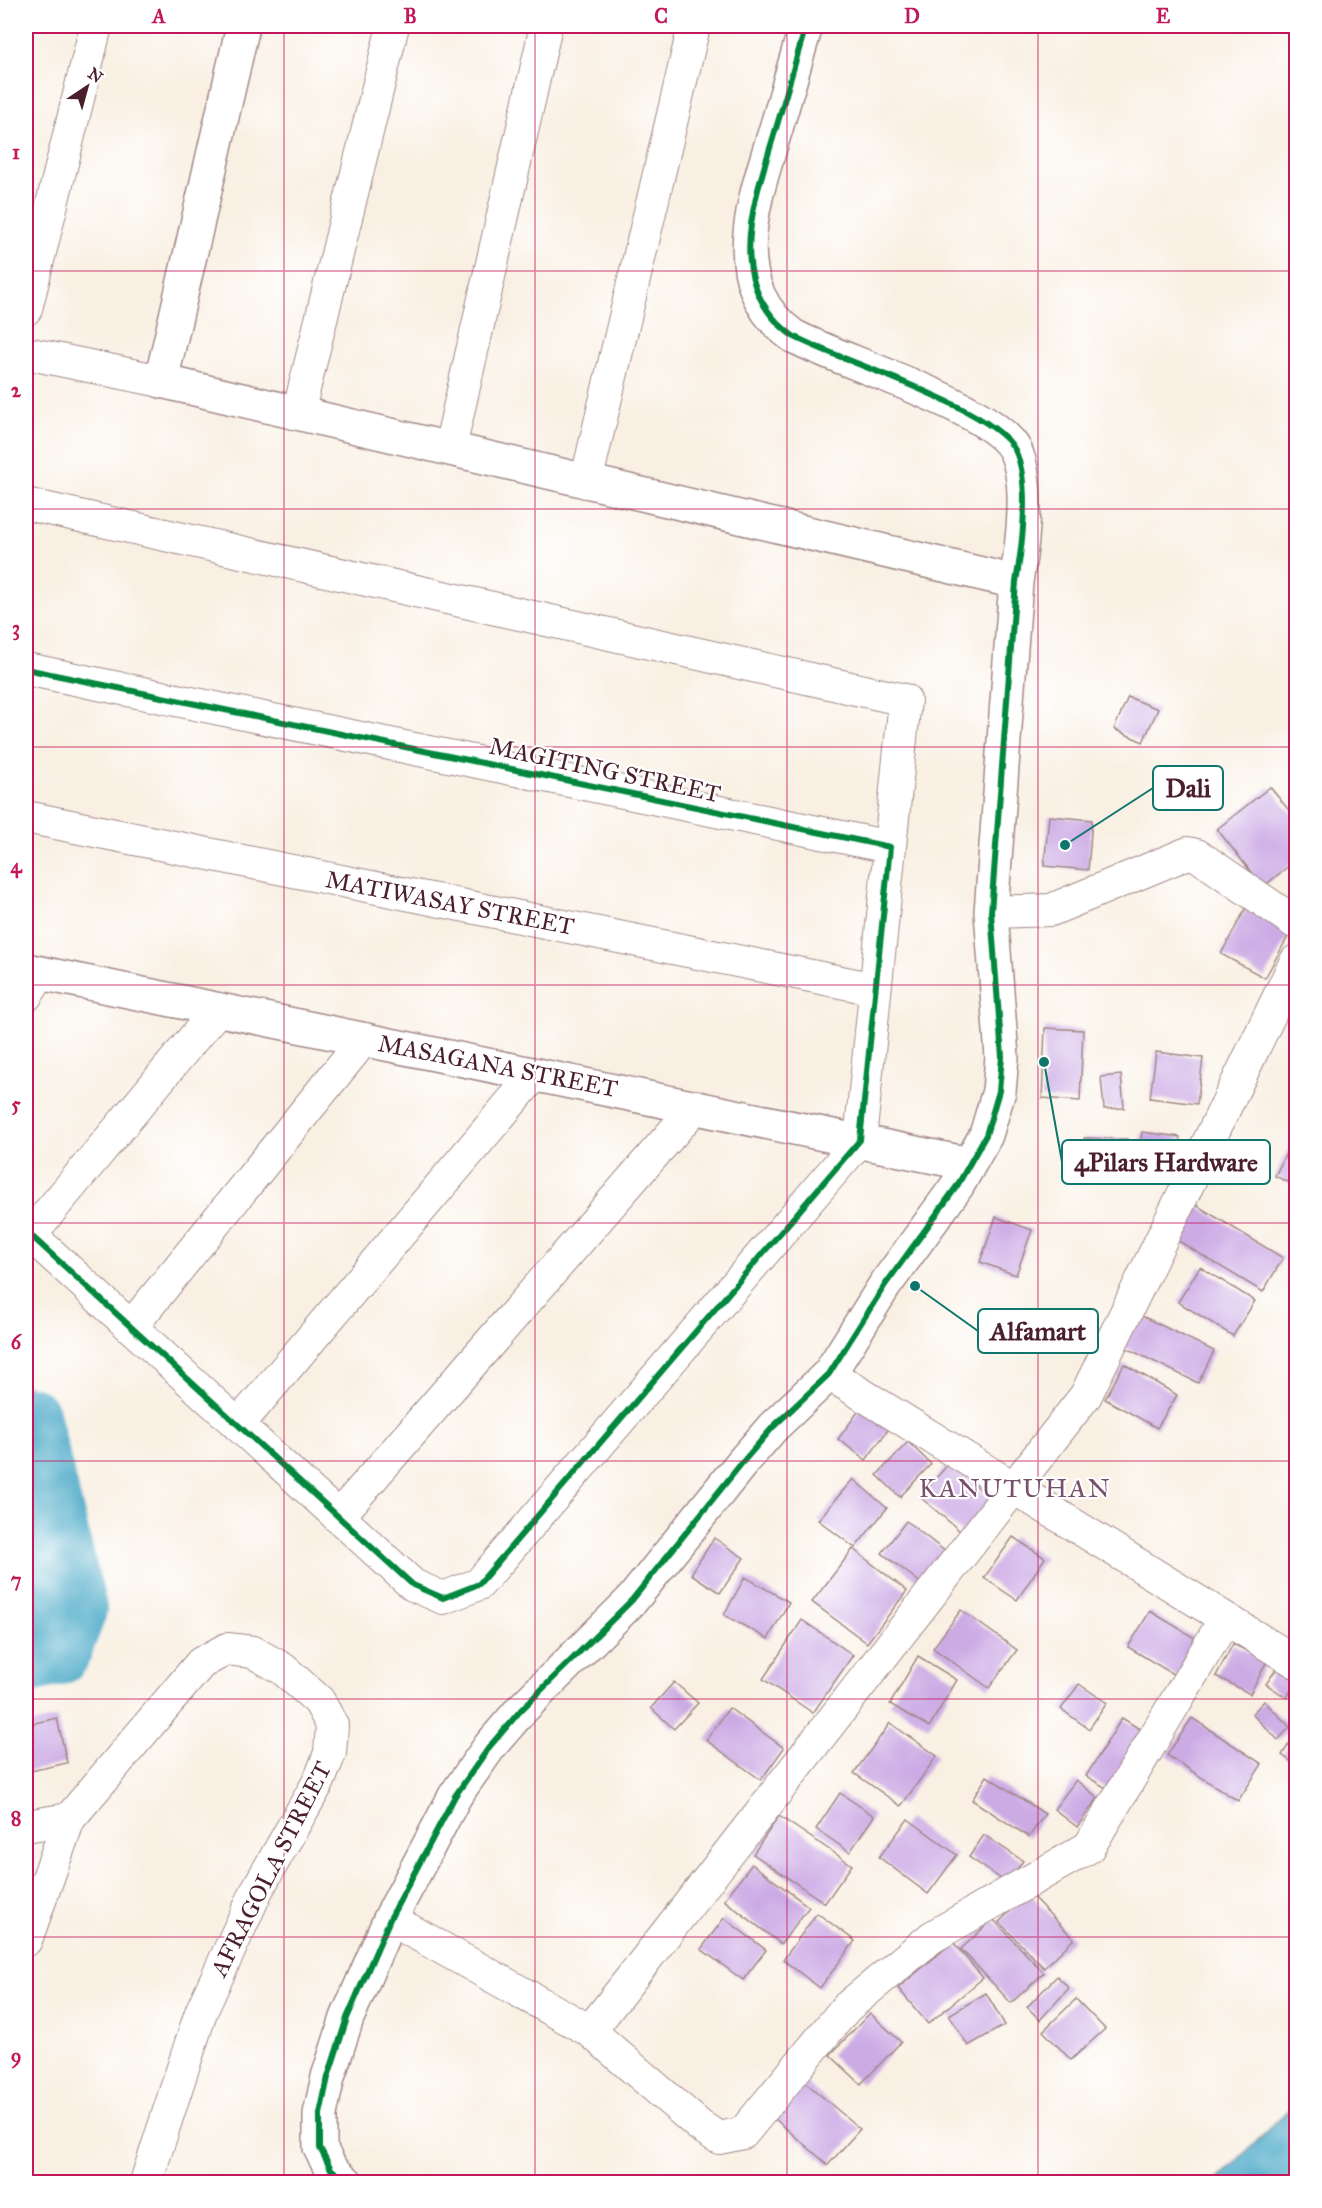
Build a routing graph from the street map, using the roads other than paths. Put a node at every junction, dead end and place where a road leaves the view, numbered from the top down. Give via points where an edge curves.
1 (96, 26) edge
2 (243, 26) edge
3 (393, 26) edge
4 (546, 26) edge
5 (694, 26) edge
6 (806, 26) edge
7 (26, 309) edge
8 (26, 353) edge
9 (161, 381) junction
10 (298, 414) junction
11 (450, 448) junction
12 (586, 482) junction
13 (26, 504) edge
14 (1016, 582) junction
15 (26, 669) edge
16 (26, 818) edge
17 (890, 847) junction
18 (991, 912) junction
19 (1296, 923) edge
20 (1296, 961) edge
21 (31, 980) edge
22 (875, 989) junction
23 (218, 1010) junction
24 (364, 1039) junction
25 (536, 1074) junction
26 (696, 1106) junction
27 (860, 1140) junction
28 (969, 1164) junction
29 (28, 1233) edge
30 (131, 1327) junction
31 (829, 1374) junction
32 (238, 1425) junction
33 (1013, 1489) junction
34 (338, 1517) junction
35 (1225, 1619) junction
36 (1296, 1662) edge
37 (69, 1819) junction
38 (26, 1826) edge
39 (390, 1919) junction
40 (26, 1940) edge
41 (591, 2031) junction
42 (146, 2182) edge
43 (346, 2182) edge

1 - 7 street
2 - 9 street
3 - 10 street
4 - 11 street
5 - 12 street
6 - 14 street via 756,194 749,264 755,289 778,325 794,336 926,392 999,430 1015,451 1021,478 1023,546
8 - 9 street
9 - 10 street
10 - 11 street
11 - 12 street
12 - 14 street
13 - 17 street via 905,700
14 - 18 street
15 - 17 street, MAGITING STREET
16 - 22 street, MATIWASAY STREET
17 - 22 street
18 - 19 street via 1051,910 1188,853 1197,855
18 - 28 street via 1002,1057 999,1090 986,1135
20 - 33 street via 1086,1395
21 - 23 street, MASAGANA STREET
22 - 27 street
23 - 24 street, MASAGANA STREET
23 - 29 street
24 - 25 street, MASAGANA STREET
24 - 30 street
25 - 26 street, MASAGANA STREET
25 - 32 street
26 - 27 street, MASAGANA STREET
26 - 34 street
27 - 28 street, MASAGANA STREET
27 - 34 street via 479,1584 443,1598 413,1585
28 - 31 street
29 - 30 street
30 - 32 street
31 - 33 street
31 - 39 street via 741,1464 632,1600 490,1746 436,1827
32 - 34 street
33 - 35 street
33 - 41 street
35 - 36 street
35 - 41 street via 1089,1847 923,1944 846,2008 743,2133 719,2138 700,2126
37 - 38 street
37 - 40 street
37 - 42 street, AFRAGOLA STREET via 201,1663 226,1649 253,1652 283,1669 319,1701 332,1725 330,1753 319,1782 258,1888 201,2012
39 - 41 street
39 - 43 street via 346,2018 320,2114 320,2148 330,2169

